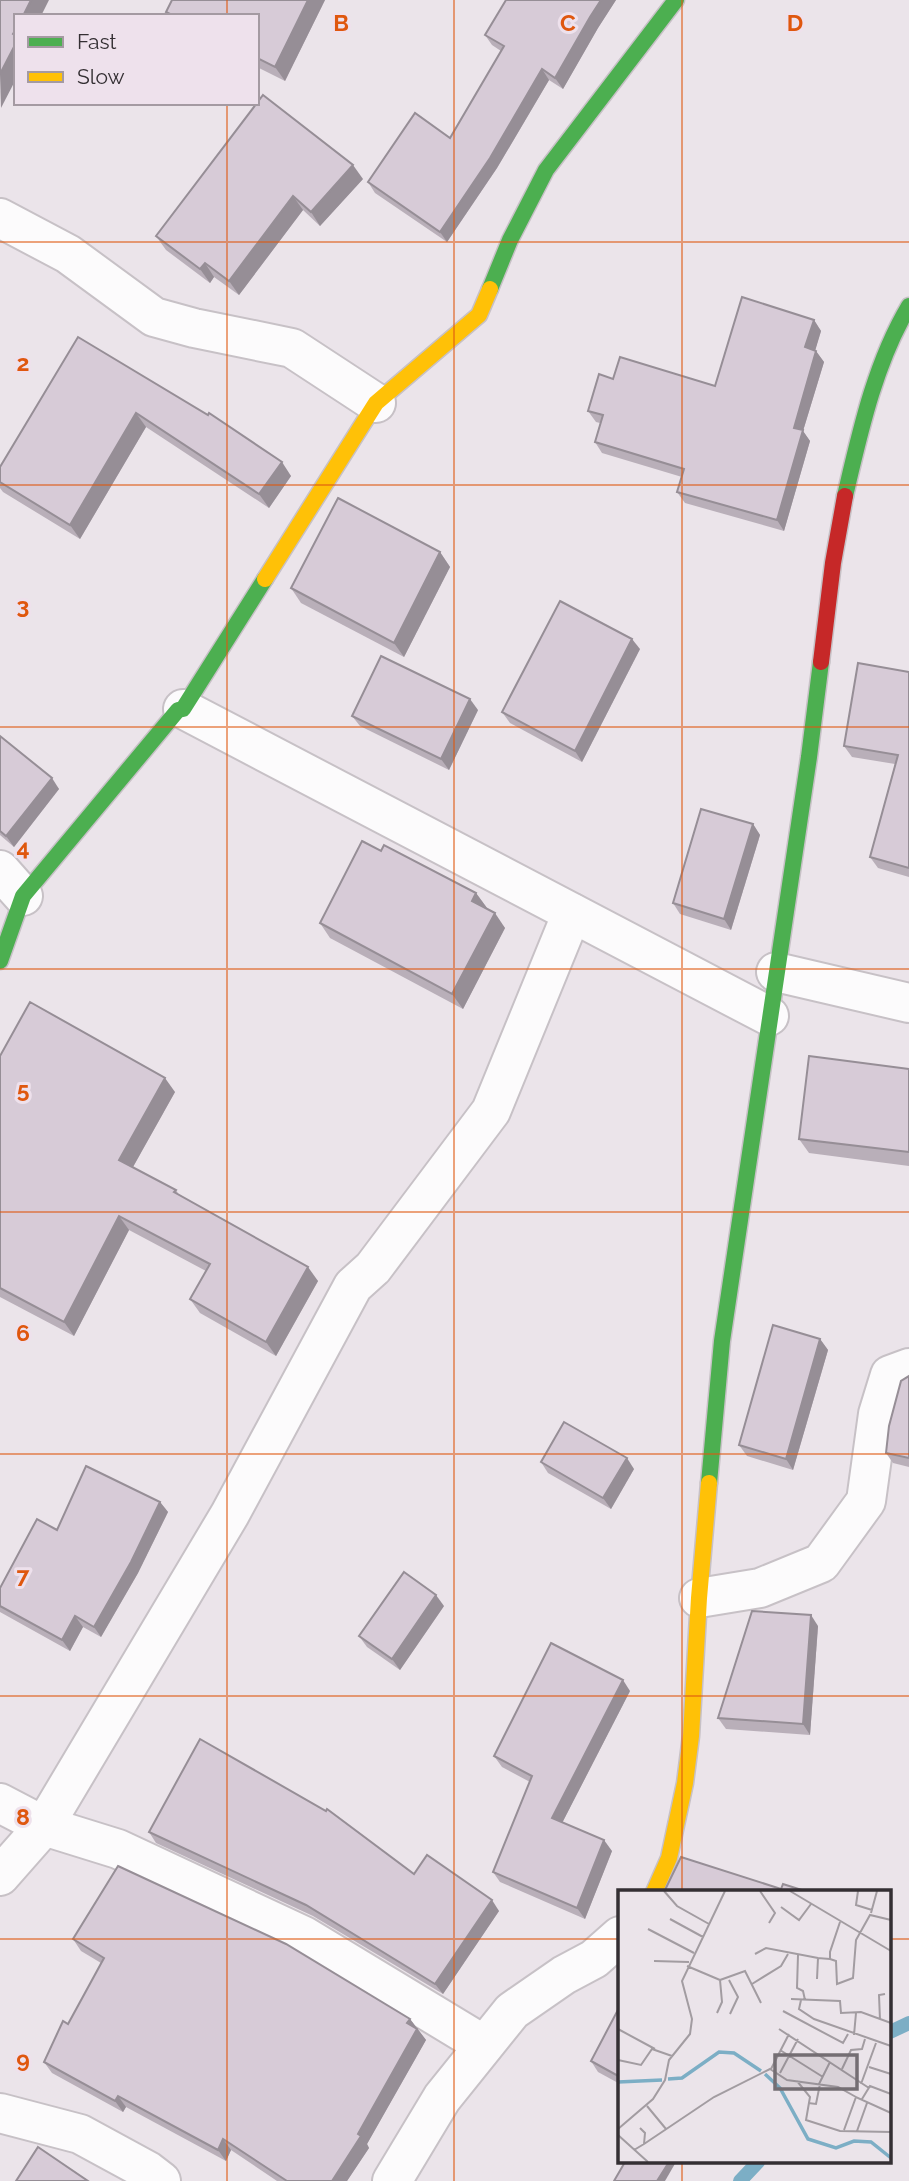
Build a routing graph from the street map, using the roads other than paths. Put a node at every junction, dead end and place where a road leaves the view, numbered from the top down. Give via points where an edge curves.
1 (676, 0) edge
2 (0, 218) edge
3 (909, 306) edge
4 (376, 403) junction
5 (183, 709) junction
6 (12, 883) edge
7 (572, 913) junction
8 (0, 961) edge
9 (776, 972) junction
10 (909, 1003) edge
11 (769, 1016) junction
12 (909, 1368) edge
13 (699, 1598) junction
14 (0, 1803) edge
15 (44, 1826) junction
16 (0, 1875) edge
17 (655, 1890) edge
18 (618, 1938) edge
19 (484, 2045) junction
20 (0, 2113) edge
21 (161, 2181) edge
22 (392, 2181) edge

1 - 4 street via 546,170 479,315
2 - 4 street via 68,254 154,317 292,348
3 - 9 street via 892,335 844,500
4 - 5 street
5 - 6 street
5 - 7 street
6 - 8 street
7 - 11 street
7 - 15 street via 491,1111 373,1268 353,1286 230,1514
9 - 10 street
9 - 11 street
11 - 13 street via 722,1341
12 - 13 street via 890,1375 878,1414 866,1501 821,1563 760,1588
13 - 17 street via 685,1783 669,1858
14 - 15 street
15 - 16 street
15 - 19 street via 118,1849 304,1936
18 - 19 street via 594,1959 512,2011
19 - 22 street via 442,2098
20 - 21 street via 80,2134

